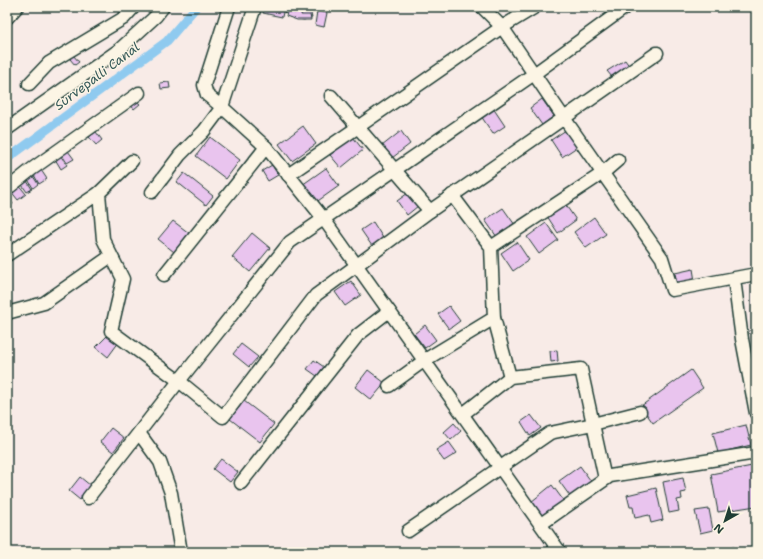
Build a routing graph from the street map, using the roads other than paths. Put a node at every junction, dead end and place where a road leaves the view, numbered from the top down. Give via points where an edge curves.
1 (17, 7) edge
2 (134, 7) edge
3 (162, 7) edge
4 (229, 7) edge
5 (254, 7) edge
6 (482, 7) edge
7 (536, 7) edge
8 (626, 7) edge
9 (7, 18) edge
10 (502, 27) junction
11 (657, 53) dead end
12 (534, 74) junction
13 (29, 84) dead end
14 (139, 93) dead end
15 (331, 96) dead end
16 (222, 107) junction
17 (564, 118) junction
18 (358, 127) junction
19 (7, 129) edge
20 (266, 147) junction
21 (618, 160) dead end
22 (132, 161) dead end
23 (395, 169) junction
24 (603, 173) junction
25 (288, 175) junction
26 (7, 189) edge
27 (152, 192) dead end
28 (99, 193) junction
29 (452, 195) junction
30 (430, 211) junction
31 (323, 218) junction
32 (491, 247) junction
33 (7, 256) edge
34 (111, 256) junction
35 (357, 266) junction
36 (756, 274) edge
37 (164, 275) dead end
38 (734, 279) junction
39 (389, 311) junction
40 (7, 313) edge
41 (494, 318) junction
42 (425, 360) junction
43 (510, 377) junction
44 (179, 381) junction
45 (389, 386) dead end
46 (640, 412) dead end
47 (756, 413) edge
48 (462, 414) junction
49 (593, 424) junction
50 (139, 433) junction
51 (756, 453) edge
52 (500, 467) junction
53 (605, 479) junction
54 (241, 483) dead end
55 (88, 498) dead end
56 (541, 524) junction
57 (408, 531) dead end
58 (181, 552) edge
59 (560, 552) edge

1 - 9 street
2 - 13 street via 124,18 49,63
3 - 19 street via 156,16 119,50
4 - 16 street via 204,85 207,95
5 - 16 street
6 - 10 street
7 - 10 street
8 - 12 street
10 - 12 street
10 - 18 street
11 - 17 street
12 - 17 street
12 - 23 street
14 - 26 street
15 - 18 street
16 - 20 street
16 - 27 street via 204,131 180,154
17 - 24 street
17 - 29 street
18 - 23 street
18 - 25 street
20 - 25 street
20 - 37 street
21 - 24 street
22 - 28 street
23 - 30 street
23 - 31 street
24 - 32 street
24 - 38 street via 662,258 672,290
25 - 31 street
28 - 33 street
28 - 34 street via 103,239
29 - 30 street
29 - 32 street
30 - 35 street
31 - 35 street
31 - 44 street via 290,242
32 - 41 street
34 - 40 street via 44,303
34 - 44 street via 123,279 111,331
35 - 39 street
35 - 44 street via 316,295 223,417
36 - 38 street
38 - 47 street
39 - 42 street
39 - 54 street via 358,335
41 - 42 street
41 - 43 street
42 - 45 street
42 - 48 street
43 - 48 street
43 - 49 street via 581,369
44 - 50 street
46 - 49 street
48 - 52 street
49 - 52 street via 550,432
49 - 53 street
50 - 55 street
50 - 58 street via 160,462 171,493
51 - 53 street via 610,476
52 - 56 street
52 - 57 street
53 - 56 street
56 - 59 street

